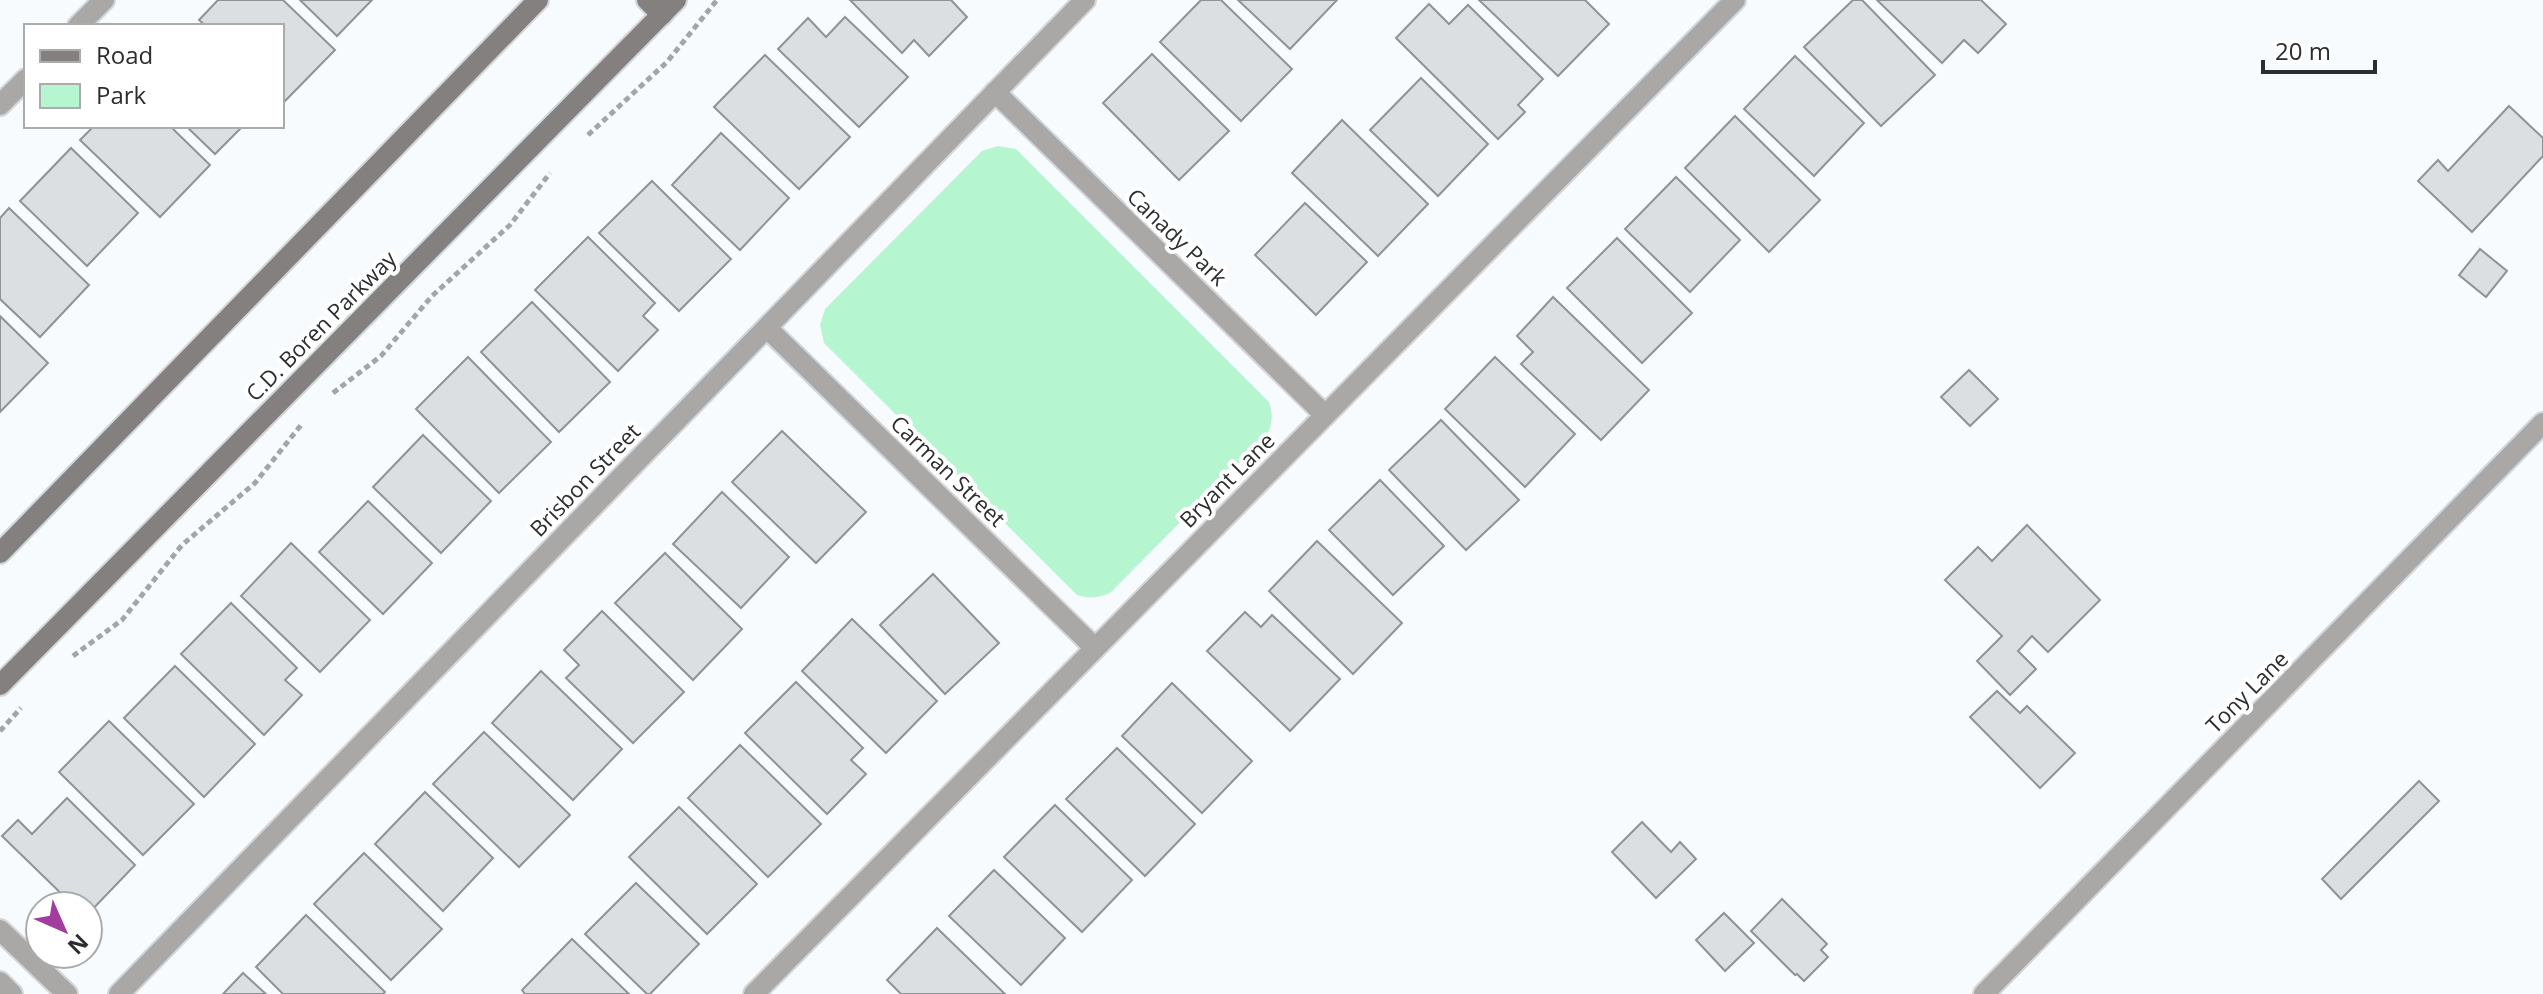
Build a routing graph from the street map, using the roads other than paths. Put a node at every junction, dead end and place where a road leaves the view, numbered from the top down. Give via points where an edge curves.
1 (104, 0) edge
2 (538, 0) edge
3 (647, 0) edge
4 (1085, 0) edge
5 (1735, 0) edge
6 (669, 7) edge
7 (80, 24) edge
8 (24, 81) edge
9 (995, 92) junction
10 (0, 105) edge
11 (767, 328) junction
12 (1325, 415) junction
13 (2543, 423) edge
14 (0, 553) edge
15 (1095, 648) junction
16 (0, 685) edge
17 (0, 930) edge
18 (0, 982) edge
19 (12, 994) edge
20 (67, 994) edge
21 (119, 994) edge
22 (754, 994) edge
23 (1984, 994) edge

1 - 7 street
2 - 14 street
3 - 6 street
4 - 9 street, Brisbon Street
5 - 12 street, Bryant Lane
6 - 16 street, C.D. Boren Parkway
8 - 10 street
9 - 11 street, Brisbon Street
9 - 12 street, Canady Park
11 - 15 street, Carman Street
11 - 21 street, Brisbon Street
12 - 15 street, Bryant Lane
13 - 23 street, Tony Lane
15 - 22 street, Bryant Lane
17 - 20 street
18 - 19 street

